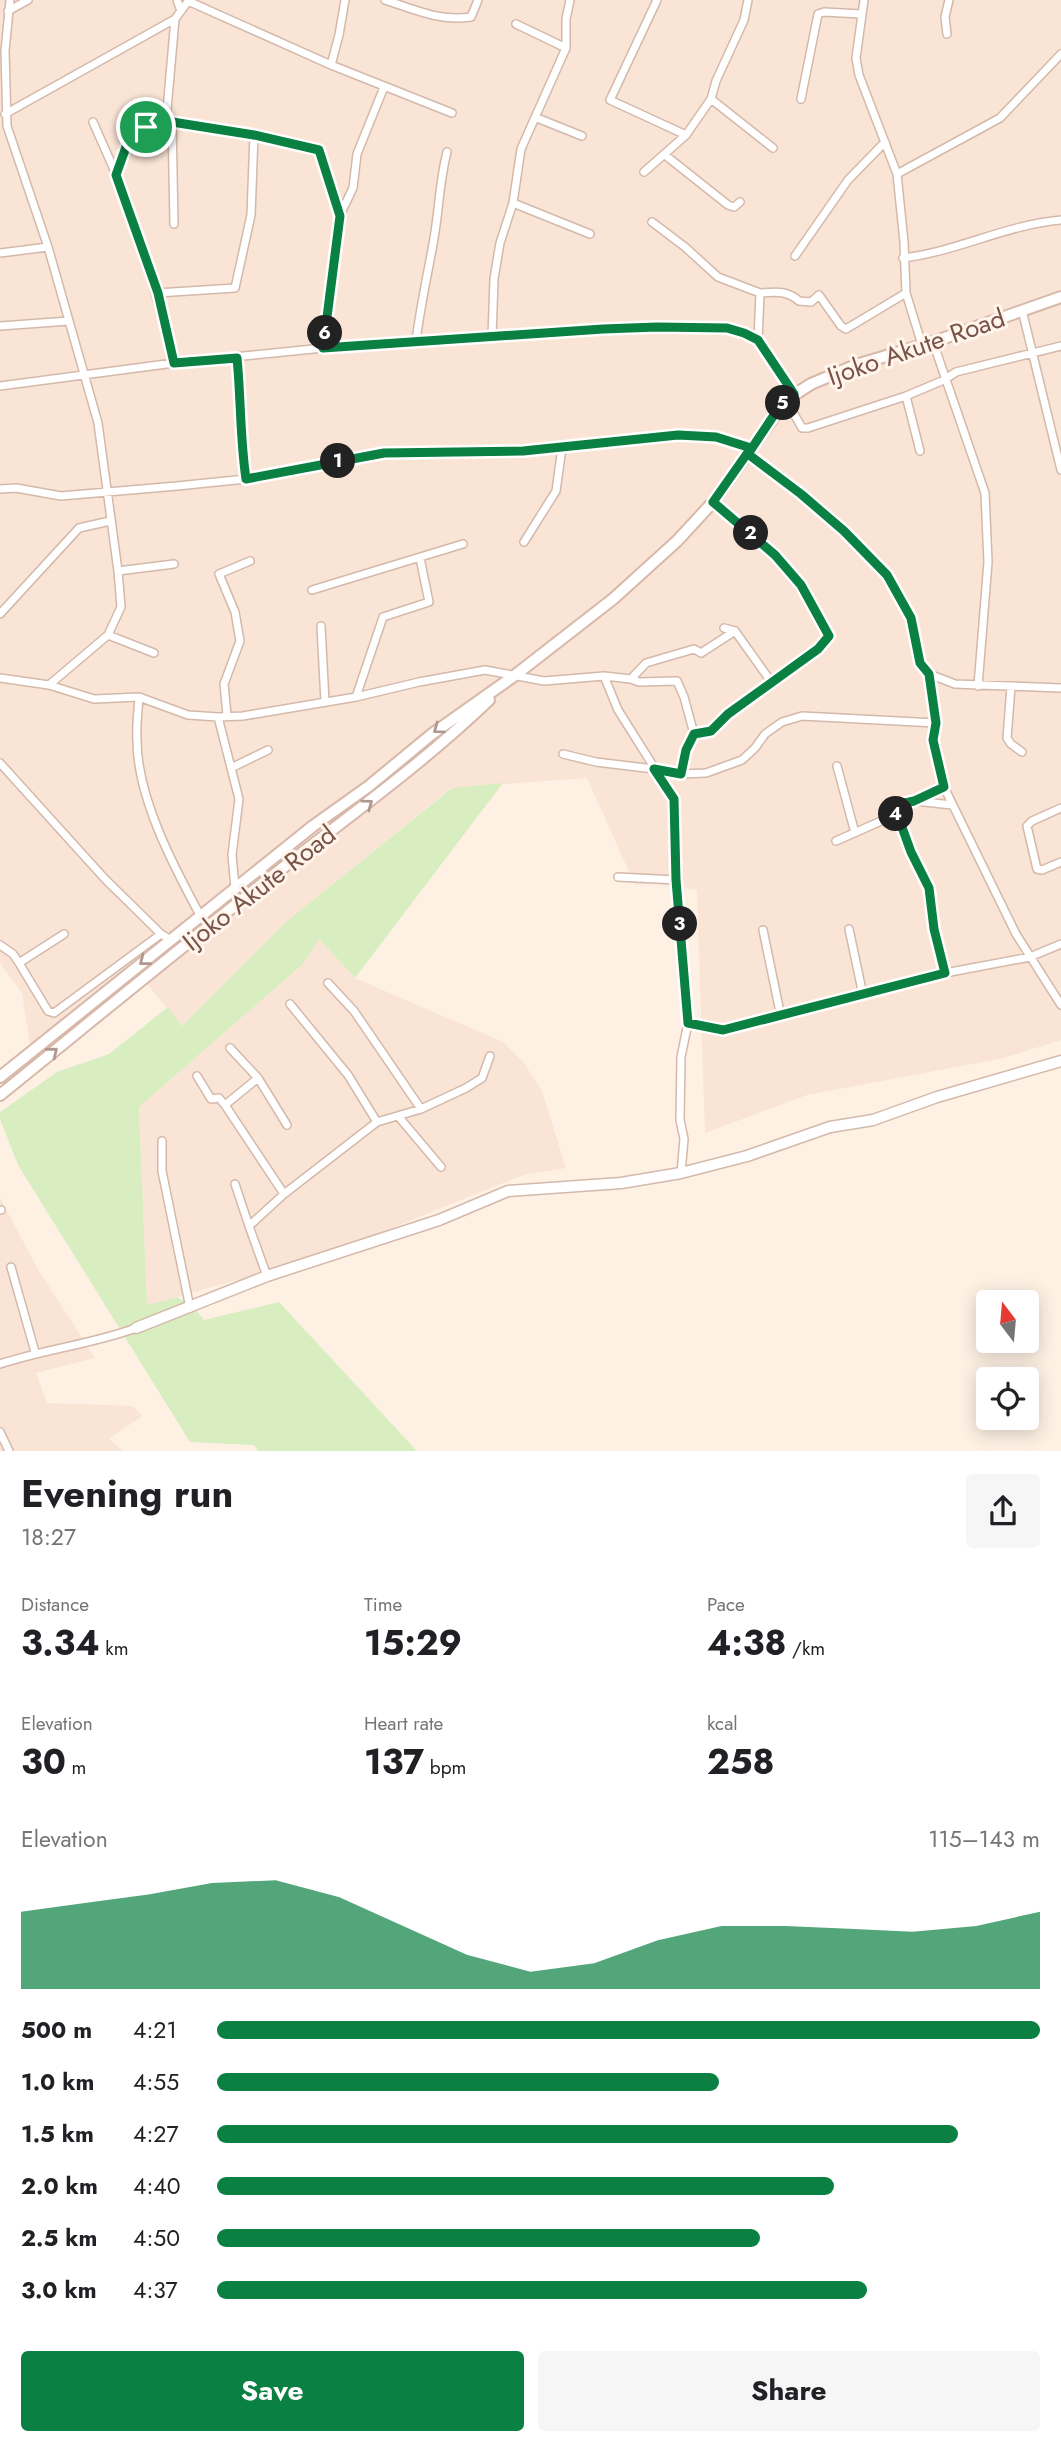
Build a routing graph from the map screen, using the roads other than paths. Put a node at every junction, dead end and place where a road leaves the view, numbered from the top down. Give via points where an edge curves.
1 (10, 0) edge
2 (28, 0) edge
3 (177, 0) edge
4 (188, 0) edge
5 (345, 0) edge
6 (385, 0) edge
7 (478, 0) edge
8 (570, 0) edge
9 (657, 0) edge
10 (748, 0) edge
11 (864, 0) edge
12 (949, 0) edge
13 (181, 11) junction
14 (8, 12) junction
15 (861, 14) junction
16 (175, 19) junction
17 (516, 24) dead end
18 (947, 34) dead end
19 (566, 48) junction
20 (2, 51) edge
21 (1061, 54) edge
22 (331, 65) junction
23 (384, 87) junction
24 (710, 99) junction
25 (801, 99) dead end
26 (452, 113) dead end
27 (5, 114) junction
28 (537, 118) junction
29 (169, 121) junction
30 (93, 122) dead end
31 (254, 135) junction
32 (686, 135) junction
33 (582, 136) dead end
34 (885, 142) junction
35 (773, 148) dead end
36 (447, 152) dead end
37 (665, 155) junction
38 (644, 172) dead end
39 (897, 174) junction
40 (116, 175) junction
41 (740, 202) dead end
42 (513, 203) junction
43 (340, 216) junction
44 (1061, 220) edge
45 (652, 222) dead end
46 (174, 224) dead end
47 (590, 234) dead end
48 (48, 247) junction
49 (0, 253) edge
50 (795, 256) dead end
51 (903, 258) junction
52 (158, 293) junction
53 (760, 293) junction
54 (905, 293) junction
55 (1061, 297) edge
56 (1022, 310) junction
57 (69, 321) junction
58 (0, 326) edge
59 (492, 336) junction
60 (758, 340) junction
61 (416, 341) junction
62 (928, 344) junction
63 (1061, 346) edge
64 (323, 348) junction
65 (1032, 352) junction
66 (237, 358) junction
67 (174, 363) junction
68 (84, 374) junction
69 (944, 380) junction
70 (0, 386) edge
71 (906, 396) junction
72 (790, 397) junction
73 (562, 448) junction
74 (750, 451) junction
75 (920, 451) dead end
76 (1061, 470) edge
77 (246, 479) junction
78 (0, 489) edge
79 (107, 491) junction
80 (713, 502) junction
81 (110, 521) junction
82 (524, 542) dead end
83 (463, 544) dead end
84 (420, 558) junction
85 (250, 561) dead end
86 (174, 564) dead end
87 (118, 571) junction
88 (312, 590) dead end
89 (0, 614) edge
90 (321, 626) dead end
91 (724, 628) dead end
92 (735, 631) junction
93 (108, 635) junction
94 (154, 653) dead end
95 (929, 674) junction
96 (514, 676) junction
97 (604, 676) junction
98 (0, 678) edge
99 (632, 679) junction
100 (772, 682) junction
101 (48, 685) junction
102 (978, 686) junction
103 (1011, 687) junction
104 (1061, 688) edge
105 (139, 697) junction
106 (355, 697) junction
107 (325, 702) junction
108 (223, 716) junction
109 (936, 723) junction
110 (694, 734) junction
111 (268, 750) dead end
112 (1022, 752) dead end
113 (563, 754) dead end
114 (0, 762) edge
115 (837, 766) dead end
116 (233, 767) junction
117 (654, 769) junction
118 (681, 774) junction
119 (944, 787) junction
120 (914, 801) junction
121 (952, 805) junction
122 (1061, 808) edge
123 (897, 814) junction
124 (855, 833) junction
125 (836, 841) dead end
126 (1061, 862) edge
127 (618, 877) dead end
128 (676, 880) junction
129 (235, 888) junction
130 (201, 916) junction
131 (849, 929) dead end
132 (763, 930) dead end
133 (64, 934) dead end
134 (166, 937) junction
135 (1061, 944) edge
136 (0, 945) edge
137 (1030, 957) junction
138 (19, 963) junction
139 (945, 973) junction
140 (328, 983) dead end
141 (863, 995) junction
142 (290, 1004) dead end
143 (1061, 1005) edge
144 (781, 1017) junction
145 (688, 1023) junction
146 (230, 1048) dead end
147 (490, 1056) dead end
148 (1061, 1061) edge
149 (197, 1076) dead end
150 (0, 1077) edge
151 (258, 1078) junction
152 (0, 1095) edge
153 (225, 1105) junction
154 (421, 1109) junction
155 (398, 1116) junction
156 (377, 1122) junction
157 (287, 1125) dead end
158 (162, 1141) dead end
159 (441, 1167) dead end
160 (681, 1173) junction
161 (235, 1184) dead end
162 (284, 1194) junction
163 (249, 1226) junction
164 (11, 1267) dead end
165 (267, 1276) junction
166 (190, 1308) junction
167 (136, 1328) joint
168 (36, 1352) junction
169 (0, 1364) edge
170 (0, 1432) edge
171 (9, 1451) edge

1 - 14 street
2 - 14 street
3 - 13 street
4 - 13 street
4 - 22 street
5 - 22 street
6 - 7 street via 454,19 471,17
8 - 19 street
9 - 32 street via 610,100
10 - 24 street
11 - 15 street
12 - 18 street
13 - 16 street
14 - 20 street
15 - 25 street via 818,14
15 - 34 street via 856,58
16 - 27 street
16 - 29 street
17 - 19 street
19 - 28 street
20 - 27 street
21 - 39 street via 1000,118
22 - 23 street
23 - 26 street
23 - 43 street via 357,154 353,188
24 - 32 street
24 - 35 street
27 - 48 street
28 - 33 street
28 - 42 street via 521,149
29 - 31 street
29 - 40 street via 146,127 126,147
29 - 46 street
30 - 40 street
31 - 43 street via 319,150
31 - 52 street via 251,215 235,288
32 - 37 street
34 - 39 street
34 - 50 street via 848,180
36 - 61 street
37 - 38 street
37 - 41 street via 728,205
39 - 51 street
40 - 52 street
42 - 47 street
42 - 59 street via 494,279
43 - 64 street
44 - 51 street via 1021,225 933,254
45 - 53 street via 718,276
48 - 49 street
48 - 57 street
51 - 54 street
52 - 67 street
53 - 54 street via 778,292 811,302 819,295 846,329
53 - 60 street
54 - 62 street
55 - 56 main road, Ijoko Akute Road
56 - 62 main road, Ijoko Akute Road
56 - 65 street
57 - 58 street
57 - 68 street
59 - 60 street via 727,328
59 - 61 street
60 - 72 street
61 - 64 street
62 - 69 street
62 - 72 main road, Ijoko Akute Road via 856,365
63 - 65 street
64 - 66 street
65 - 69 street via 956,372
65 - 76 street
66 - 67 street
66 - 77 street
67 - 68 street
68 - 70 street
68 - 79 street via 98,423
69 - 71 street
69 - 102 street via 987,505 988,562
71 - 72 street via 808,428 802,428
71 - 75 street
72 - 74 main road, Ijoko Akute Road
73 - 74 street via 678,435 716,437
73 - 77 street via 384,453
73 - 82 street via 556,491
74 - 80 main road, Ijoko Akute Road
74 - 95 street via 844,531 887,575 911,618 920,663
77 - 79 street
78 - 79 street via 61,496
79 - 81 street
80 - 96 main road, Ijoko Akute Road via 613,599
80 - 100 street via 775,555 801,585 829,636
81 - 87 street
81 - 89 street via 79,528
83 - 84 street
84 - 88 street
84 - 106 street via 429,602 383,617
85 - 108 street via 219,574 235,612 240,641 224,684
86 - 87 street
87 - 93 street via 121,607
90 - 107 street
91 - 92 street
92 - 99 street via 701,653 694,649 646,663
92 - 100 street
93 - 94 street
93 - 101 street
95 - 102 street via 955,684
95 - 109 street
96 - 97 street via 544,681
96 - 106 street via 485,670
96 -> 129 main road, Ijoko Akute Road
152 -> 96 main road, Ijoko Akute Road via 446,742
97 - 99 street
97 - 117 street
98 - 101 street
99 - 110 street via 677,681
100 - 110 street via 711,731
101 - 105 street via 94,699
102 - 103 street
103 - 104 street
103 - 112 street via 1007,738
105 - 108 street via 188,715
105 - 130 street via 136,742 143,781 164,846
106 - 107 street
107 - 108 street
108 - 116 street
109 - 118 street via 802,716 765,734 742,760 706,773
109 - 119 street via 933,740
110 - 118 street
111 - 116 street
113 - 117 street
114 - 134 street via 105,879
115 - 124 street
116 - 129 street via 239,799 232,855
117 - 118 street
117 - 128 street via 674,799
119 - 120 street
119 - 121 street
120 - 121 street
120 - 123 street via 896,805
121 - 137 street
122 - 126 street via 1027,826 1037,869
123 - 124 street
123 - 139 street via 929,888
124 - 125 street
127 - 128 street
128 - 145 street
129 - 130 main road, Ijoko Akute Road
130 - 134 main road, Ijoko Akute Road
131 - 141 street
132 - 144 street
133 - 138 street
134 - 138 street via 54,1013 48,1011
134 -> 150 main road, Ijoko Akute Road
135 - 137 street
136 - 138 street
137 - 139 street
137 - 143 street
139 - 141 street
140 - 154 street via 354,1011
141 - 144 street
142 - 156 street via 348,1075
144 - 145 street via 723,1030
145 - 160 street via 681,1057
146 - 151 street
147 - 154 street via 482,1078
148 - 160 street
149 - 153 street via 211,1099 219,1098
151 - 153 street
151 - 157 street
153 - 162 street
154 - 155 street
155 - 156 street
155 - 159 street
156 - 162 street
158 - 166 street via 162,1171
160 - 165 street via 621,1183 508,1191 439,1220
161 - 163 street
162 - 163 street
163 - 165 street
164 - 168 street
165 - 166 street
166 - 167 street
167 - 168 street
168 - 169 street
170 - 171 street

